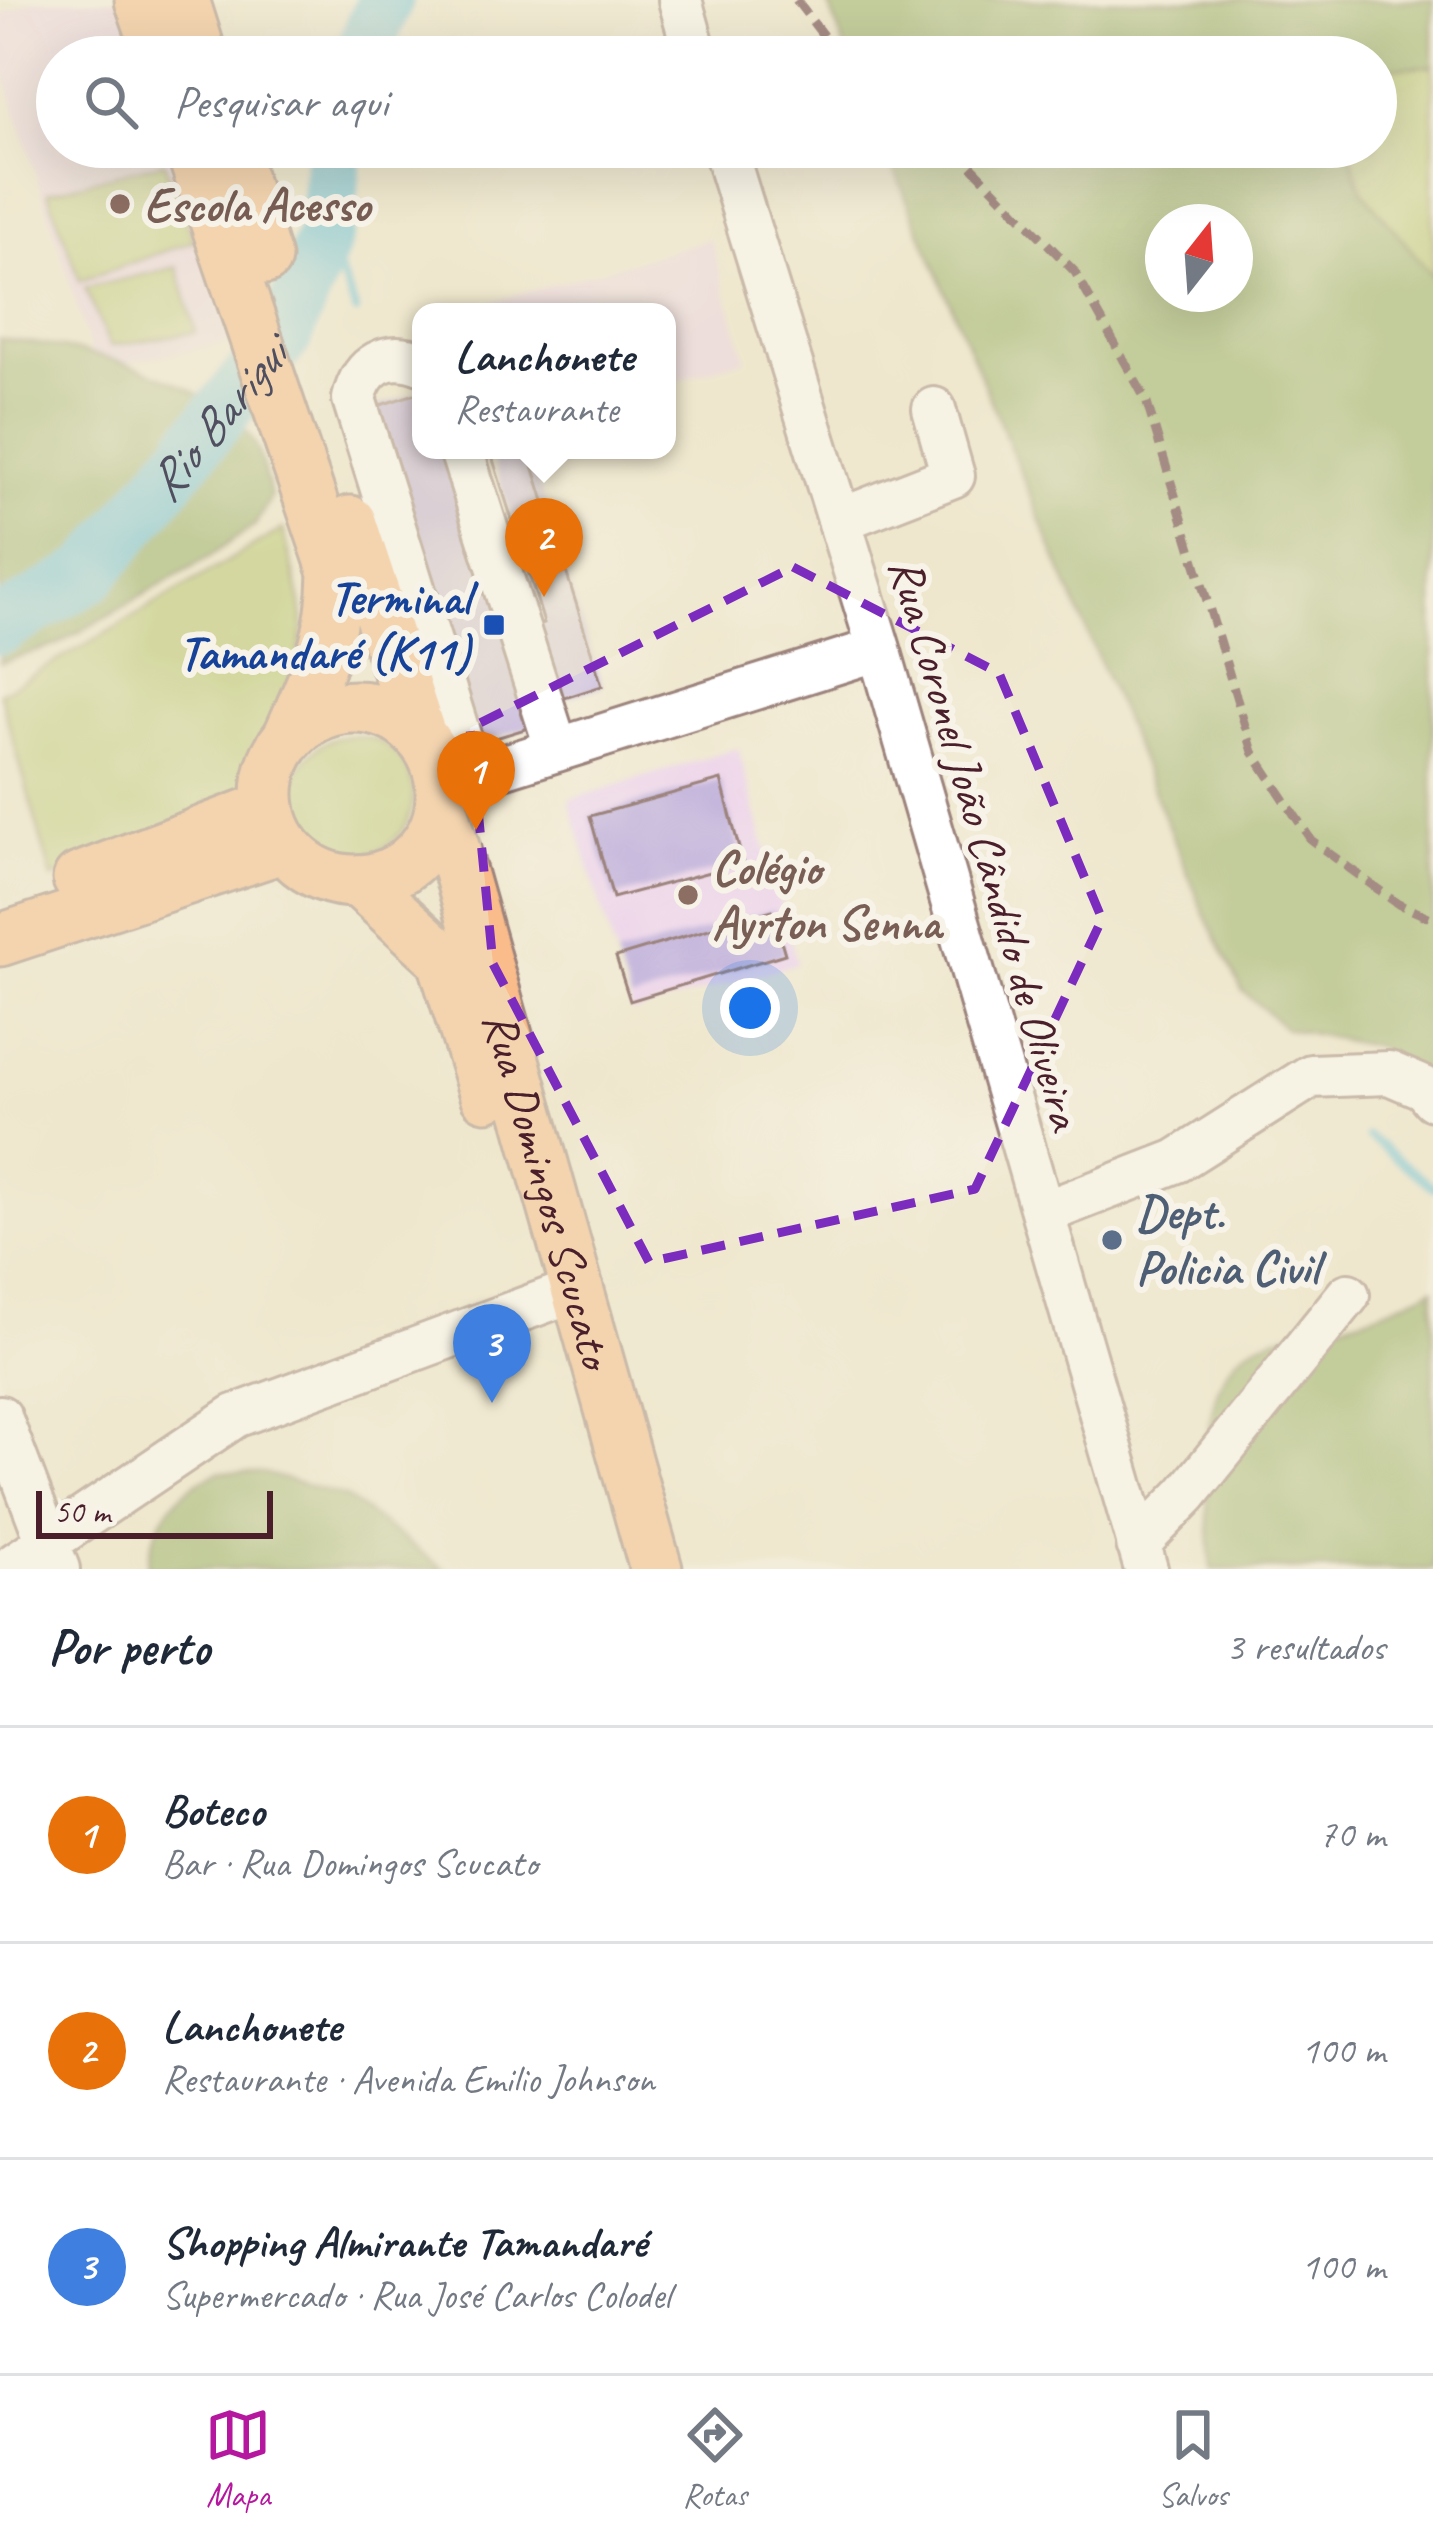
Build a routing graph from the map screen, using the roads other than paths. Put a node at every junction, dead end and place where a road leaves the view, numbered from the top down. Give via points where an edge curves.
1 (142, 0) edge
2 (183, 0) edge
3 (680, 0) edge
4 (154, 36) edge
5 (194, 36) edge
6 (690, 36) edge
7 (201, 168) edge
8 (234, 168) edge
9 (730, 168) edge
10 (258, 292) junction
11 (412, 360) edge
12 (281, 367) junction
13 (934, 409) dead end
14 (463, 459) edge
15 (839, 520) junction
16 (879, 649) junction
17 (418, 733) junction
18 (290, 734) junction
19 (557, 750) junction
20 (452, 790) junction
21 (275, 827) junction
22 (359, 881) junction
23 (0, 907) edge
24 (0, 940) edge
25 (1433, 1099) edge
26 (1042, 1213) junction
27 (562, 1294) junction
28 (1348, 1294) dead end
29 (0, 1417) edge
30 (52, 1555) edge
31 (1142, 1556) edge
32 (8, 1569) edge
33 (625, 1569) edge
34 (656, 1569) edge

1 - 4 main road
2 - 5 main road
3 - 6 street
7 - 10 main road
8 - 10 main road
9 - 15 street, Rua Coronel João Cândido de Oliveira
10 - 12 main road
11 - 20 street via 385,358 369,367 354,399
12 - 17 main road
12 - 18 main road via 335,572 326,654
13 - 15 street via 953,476
14 - 19 street
15 - 16 street, Rua Coronel João Cândido de Oliveira
16 - 19 street
16 - 26 street, Rua Coronel João Cândido de Oliveira
17 - 18 main road via 368,706 339,707
17 - 20 main road
18 - 21 main road via 268,781
19 - 20 street
20 - 22 main road via 413,859
20 - 27 main road, Rua Domingos Scucato
21 - 22 main road via 298,863
21 - 23 main road
21 - 24 main road
22 - 27 main road, Rua Domingos Scucato via 443,958
25 - 26 street via 1389,1073 1311,1076 1177,1161
26 - 31 street, Rua Coronel João Cândido de Oliveira
27 - 30 street via 235,1416
27 - 33 main road, Rua Domingos Scucato
27 - 34 main road, Rua Domingos Scucato
28 - 31 street
29 - 30 street
30 - 32 street

